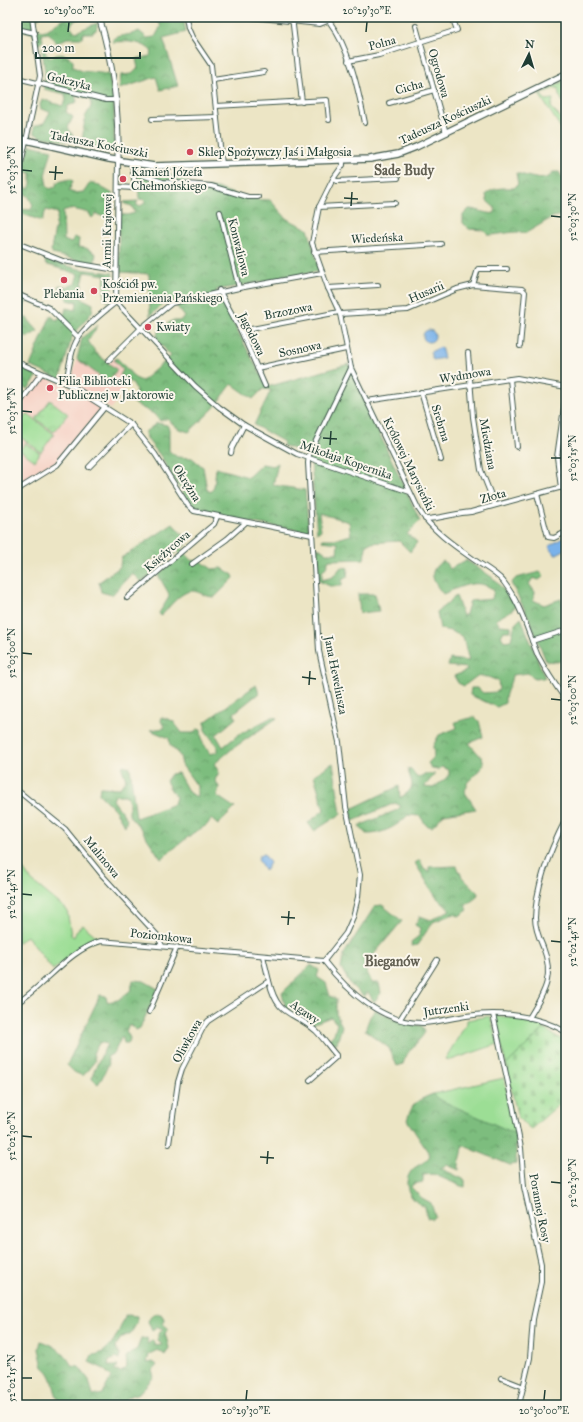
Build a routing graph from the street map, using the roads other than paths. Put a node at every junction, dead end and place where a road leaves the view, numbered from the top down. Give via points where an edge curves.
1 (32, 17) edge
2 (99, 17) edge
3 (186, 17) edge
4 (250, 17) edge
5 (337, 17) edge
6 (452, 17) edge
7 (292, 19) edge
8 (329, 21) junction
9 (416, 26) dead end
10 (17, 29) edge
11 (35, 33) junction
12 (420, 42) junction
13 (348, 61) junction
14 (264, 72) dead end
15 (566, 74) edge
16 (17, 78) edge
17 (213, 80) junction
18 (39, 83) junction
19 (434, 90) junction
20 (117, 100) junction
21 (302, 102) junction
22 (389, 103) dead end
23 (216, 106) junction
24 (217, 117) junction
25 (152, 119) dead end
26 (329, 120) dead end
27 (365, 123) dead end
28 (446, 133) junction
29 (17, 138) edge
30 (25, 140) junction
31 (343, 160) junction
32 (118, 161) junction
33 (132, 163) junction
34 (222, 164) junction
35 (133, 172) junction
36 (398, 178) dead end
37 (333, 179) junction
38 (17, 182) edge
39 (118, 187) junction
40 (258, 198) dead end
41 (395, 203) dead end
42 (319, 207) junction
43 (220, 212) dead end
44 (17, 243) edge
45 (441, 244) dead end
46 (314, 252) junction
47 (116, 270) junction
48 (507, 270) dead end
49 (322, 273) junction
50 (378, 285) dead end
51 (473, 285) junction
52 (239, 288) junction
53 (328, 288) junction
54 (220, 291) junction
55 (17, 294) edge
56 (116, 302) junction
57 (340, 313) junction
58 (140, 329) junction
59 (240, 331) junction
60 (78, 337) junction
61 (520, 346) dead end
62 (346, 349) junction
63 (468, 353) dead end
64 (108, 361) dead end
65 (17, 362) edge
66 (257, 368) junction
67 (351, 368) junction
68 (41, 374) junction
69 (510, 378) junction
70 (66, 383) junction
71 (469, 385) junction
72 (265, 386) dead end
73 (566, 387) edge
74 (421, 392) junction
75 (566, 394) edge
76 (367, 400) junction
77 (18, 405) dead end
78 (104, 408) junction
79 (131, 424) junction
80 (244, 425) junction
81 (517, 447) dead end
82 (231, 453) dead end
83 (308, 459) junction
84 (441, 460) dead end
85 (88, 467) dead end
86 (564, 487) edge
87 (17, 490) edge
88 (410, 492) junction
89 (537, 494) junction
90 (494, 505) junction
91 (217, 517) junction
92 (424, 519) junction
93 (245, 523) junction
94 (566, 532) edge
95 (312, 535) junction
96 (192, 564) dead end
97 (127, 598) dead end
98 (566, 630) edge
99 (532, 641) junction
100 (566, 700) edge
101 (17, 790) edge
102 (566, 819) edge
103 (162, 946) junction
104 (177, 947) junction
105 (263, 956) junction
106 (437, 960) dead end
107 (324, 961) junction
108 (269, 981) junction
109 (17, 1003) edge
110 (149, 1012) dead end
111 (492, 1014) junction
112 (528, 1018) junction
113 (400, 1019) junction
114 (566, 1032) edge
115 (310, 1080) dead end
116 (169, 1144) dead end
117 (501, 1378) dead end
118 (524, 1387) junction
119 (519, 1405) edge

1 - 11 street
2 - 20 street via 110,52
3 - 17 street via 192,37 211,65
4 - 7 street
5 - 8 street
6 - 12 street, Polna via 457,30
7 - 8 street via 320,24
7 - 21 street
8 - 13 street
9 - 12 street
10 - 11 street
11 - 18 street
12 - 13 street, Polna
12 - 19 street, Ogrodowa
13 - 27 street
14 - 17 street
15 - 28 main road, Tadeusza Kościuszki
16 - 18 street, Golczyka
17 - 23 street
18 - 20 street, Golczyka via 106,100
18 - 30 street
19 - 22 street, Cicha
19 - 28 street, Ogrodowa
20 - 32 street
21 - 23 street
21 - 26 street via 328,100
23 - 24 street
24 - 25 street
24 - 34 street
28 - 31 main road, Tadeusza Kościuszki via 398,154
29 - 30 main road, Tadeusza Kościuszki
30 - 32 main road, Tadeusza Kościuszki
30 - 38 street
31 - 34 main road, Tadeusza Kościuszki
31 - 37 street, Królowej Marysieńki via 343,165
32 - 33 main road, Tadeusza Kościuszki
32 - 39 street, Armii Krajowej
33 - 34 main road, Tadeusza Kościuszki via 154,166
33 - 35 street
35 - 39 street via 133,188
35 - 40 street via 163,182 211,186 248,198
36 - 37 street via 337,181
37 - 42 street, Królowej Marysieńki
39 - 47 street, Armii Krajowej
41 - 42 street
42 - 46 street, Królowej Marysieńki via 313,234
43 - 52 street, Konwaliowa
44 - 47 street via 63,261
45 - 46 street, Wiedeńska
46 - 49 street, Królowej Marysieńki
47 - 56 street, Armii Krajowej
48 - 51 street via 478,269
49 - 52 street
49 - 53 street, Królowej Marysieńki
50 - 53 street
51 - 57 street, Husarii via 457,289 408,310
51 - 61 street via 524,290
52 - 54 street
53 - 57 street, Królowej Marysieńki
54 - 58 street via 172,303
54 - 59 street, Jagodowa
55 - 60 street via 49,308
56 - 58 street, Mikołaja Kopernika
56 - 60 street
57 - 59 street, Brzozowa
57 - 62 street, Królowej Marysieńki
58 - 64 street
58 - 80 street, Mikołaja Kopernika via 195,386
59 - 66 street, Jagodowa
60 - 70 street
62 - 66 street, Sosnowa
62 - 67 street, Królowej Marysieńki
63 - 71 street, Miedziana
65 - 68 street, Okrężna
66 - 72 street, Jagodowa
67 - 76 street, Królowej Marysieńki
67 - 83 street, Jana Heweliusza
68 - 70 street, Okrężna
68 - 77 street
69 - 71 street, Wydmowa
69 - 73 street, Wydmowa
69 - 81 street
70 - 78 street, Okrężna
71 - 74 street, Wydmowa
71 - 90 street, Miedziana via 481,470
74 - 76 street, Wydmowa
74 - 84 street, Srebrna
75 - 86 street via 558,457
76 - 88 street, Królowej Marysieńki
78 - 79 street, Okrężna
78 - 87 street via 57,465
79 - 85 street
79 - 91 street, Okrężna via 155,454 189,507 194,511
80 - 82 street
80 - 83 street, Mikołaja Kopernika via 279,446
83 - 88 street, Mikołaja Kopernika
83 - 95 street, Jana Heweliusza
86 - 89 street, Złota
88 - 92 street, Królowej Marysieńki
89 - 90 street, Złota
89 - 94 street via 548,537 554,538
90 - 92 street, Złota via 471,512
91 - 93 street, Okrężna
91 - 97 street, Księżycowa via 214,524
92 - 99 street, Królowej Marysieńki via 460,550 502,580 522,612
93 - 95 street, Okrężna
93 - 96 street
95 - 107 street, Jana Heweliusza via 319,651 339,742 346,808 360,875 353,917 346,933
98 - 99 street
99 - 100 street, Królowej Marysieńki via 545,669
101 - 103 street, Malinowa via 65,829 103,876 158,936
102 - 112 street via 544,873 537,904 536,925 549,971 540,999
103 - 104 street, Poziomkowa
103 - 109 street, Poziomkowa via 109,941 93,943
104 - 105 street, Poziomkowa
104 - 110 street
105 - 107 street, Poziomkowa
105 - 108 street
106 - 113 street
107 - 113 street, Jutrzenki via 357,997
108 - 115 street, Agawy via 278,1004 316,1031 336,1057
108 - 116 street, Oliwkowa via 204,1026 180,1075
111 - 112 street, Jutrzenki
111 - 113 street, Jutrzenki via 424,1023
111 - 118 street, Porannej Rosy via 513,1106 524,1187 541,1264 541,1282
112 - 114 street, Jutrzenki
117 - 118 street
118 - 119 street, Porannej Rosy

